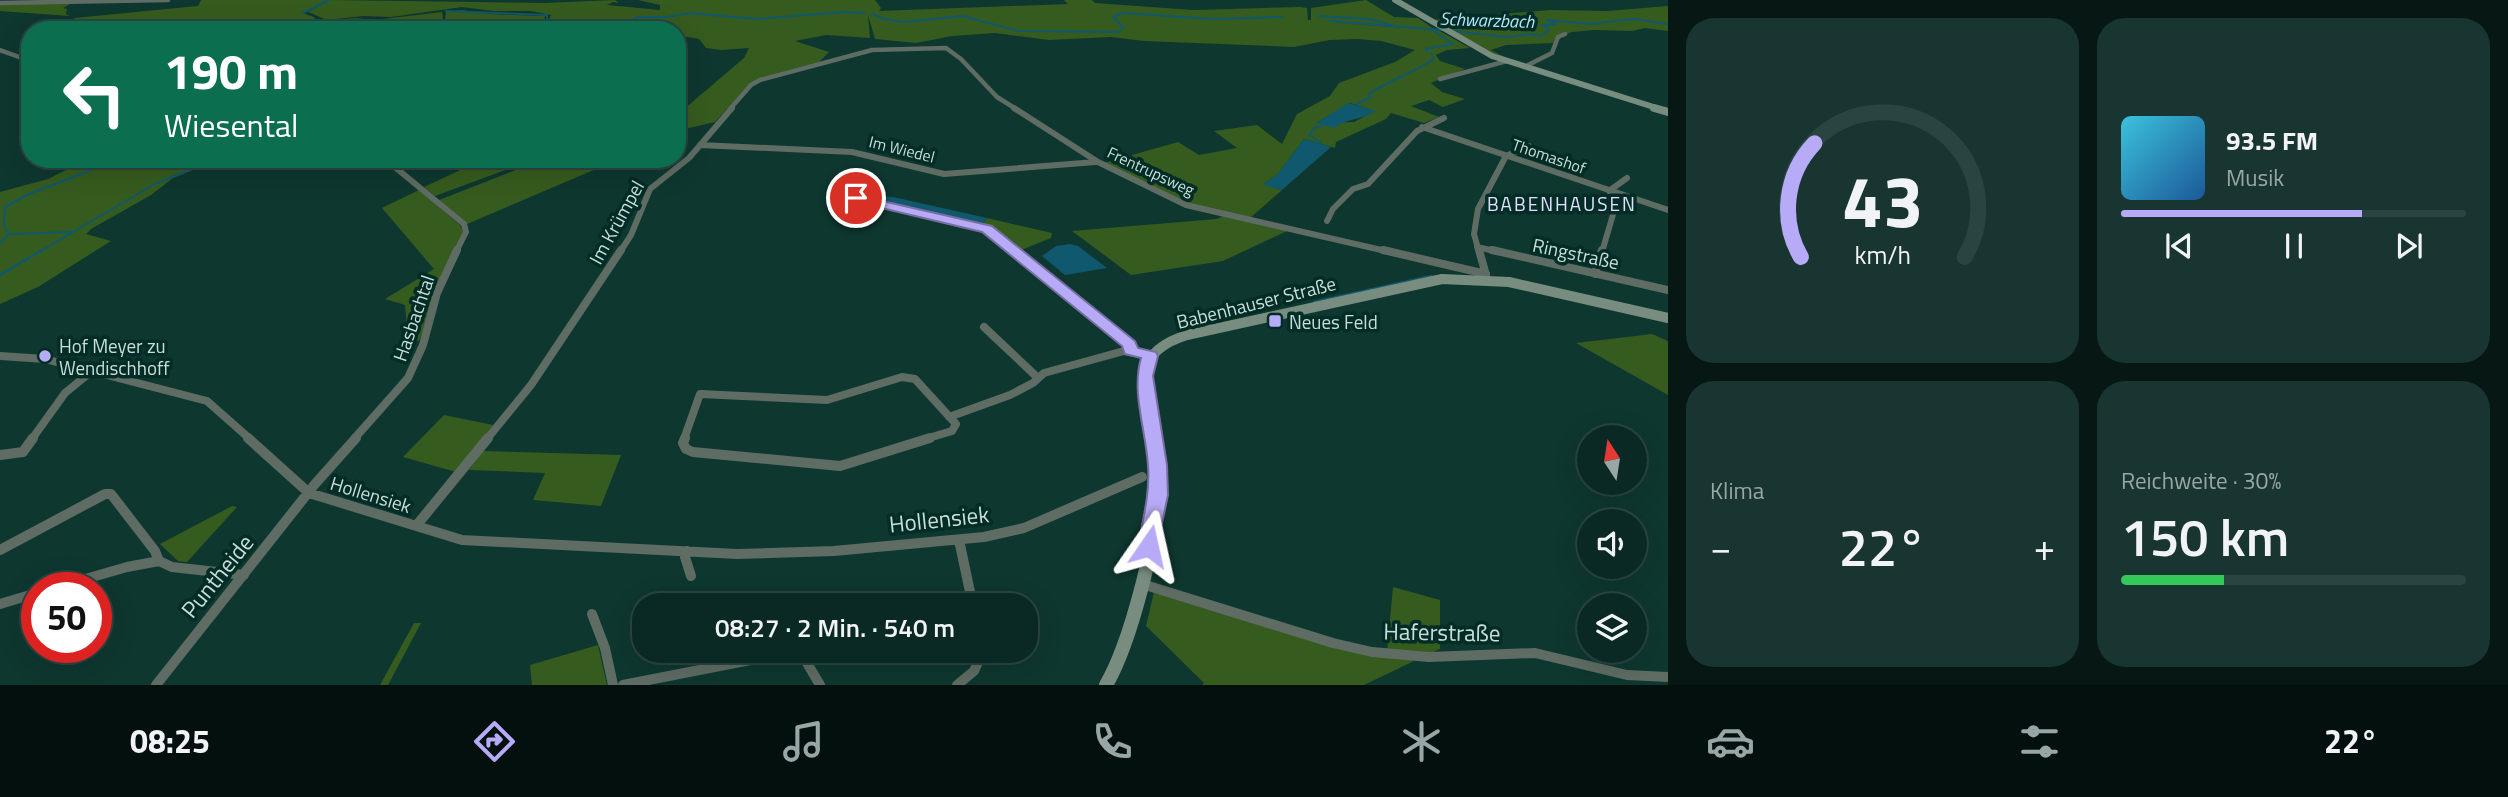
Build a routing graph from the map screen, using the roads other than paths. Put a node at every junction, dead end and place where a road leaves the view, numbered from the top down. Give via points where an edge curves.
1 (168, 0) edge
2 (1395, 0) edge
3 (49, 2) edge
4 (0, 3) edge
5 (1565, 34) dead end
6 (0, 50) edge
7 (878, 50) joint
8 (21, 58) edge
9 (1507, 61) junction
10 (1524, 67) junction
11 (1440, 79) dead end
12 (1668, 112) edge
13 (1444, 118) dead end
14 (1422, 127) junction
15 (700, 145) junction
16 (1529, 146) dead end
17 (1507, 156) junction
18 (686, 160) edge
19 (1098, 162) junction
20 (396, 168) edge
21 (676, 168) edge
22 (1627, 178) dead end
23 (1609, 191) junction
24 (1619, 194) junction
25 (856, 198) dead end
26 (1668, 210) edge
27 (1327, 221) dead end
28 (1476, 247) junction
29 (1595, 274) junction
30 (1488, 277) junction
31 (1668, 290) edge
32 (1668, 318) edge
33 (984, 327) dead end
34 (1131, 351) junction
35 (0, 356) edge
36 (1150, 356) junction
37 (92, 371) junction
38 (1037, 377) junction
39 (949, 417) junction
40 (0, 455) edge
41 (1142, 477) dead end
42 (309, 493) junction
43 (416, 526) junction
44 (958, 540) junction
45 (0, 550) edge
46 (687, 551) junction
47 (159, 561) junction
48 (110, 572) edge
49 (244, 575) junction
50 (691, 576) dead end
51 (1140, 583) junction
52 (970, 593) edge
53 (21, 598) edge
54 (0, 604) edge
55 (592, 614) dead end
56 (737, 663) edge
57 (806, 663) edge
58 (981, 663) edge
59 (1668, 677) edge
60 (156, 685) edge
61 (613, 685) edge
62 (623, 685) edge
63 (820, 685) edge
64 (957, 685) edge
65 (1106, 685) edge

1 - 3 street
2 - 9 main road
3 - 4 street
5 - 10 street via 1558,37 1552,53
6 - 8 street
7 - 15 street, Im Krümpel via 756,82
7 - 19 street, Frentrupsweg via 951,50 997,97
9 - 10 main road
9 - 11 street
10 - 12 main road
13 - 14 street
14 - 17 street, Thomashof
14 - 27 street via 1368,184 1353,189
15 - 18 street, Im Krümpel
15 - 19 street, Im Wiedel via 852,152 944,174
16 - 17 street
17 - 23 street, Thomashof
17 - 28 street via 1478,208
19 - 30 street, Frentrupsweg via 1190,206
20 - 42 street, Hasbachtal via 464,224 466,232 437,293 423,345 408,378
21 - 43 street, Im Krümpel via 650,189 631,235 531,385
22 - 23 street
23 - 24 street, Thomashof
24 - 26 street, Thomashof
24 - 29 street
25 - 34 street via 987,229 1130,344
28 - 29 street, Ringstraße
28 - 30 street
29 - 31 street, Ringstraße
30 - 32 main road, Babenhauser Straße
30 - 36 main road, Babenhauser Straße via 1409,284 1179,338
33 - 38 street
34 - 36 street
34 - 38 street
35 - 37 street, Hollensiek via 40,358
36 - 51 main road via 1144,376 1158,465 1158,495
37 - 40 street via 65,393 23,452
37 - 42 street, Hollensiek via 212,404
38 - 39 street via 1010,395
39 - 39 street via 956,424 952,431 840,466 693,452 683,443 700,394 827,400 907,377 915,379
41 - 44 street, Hollensiek via 1024,528
42 - 43 street, Hollensiek
42 - 49 street, Puntheide
43 - 46 street, Hollensiek via 462,540
44 - 46 street, Hollensiek via 799,553
44 - 52 street
45 - 47 street via 111,494
46 - 50 street
47 - 48 street
47 - 49 street via 172,567
49 - 60 street, Puntheide
51 - 59 street, Haferstraße via 1372,652 1429,657 1535,653 1627,675
51 - 65 main road via 1119,663
53 - 54 street
55 - 61 street
56 - 62 street
57 - 63 street
58 - 64 street via 971,677

